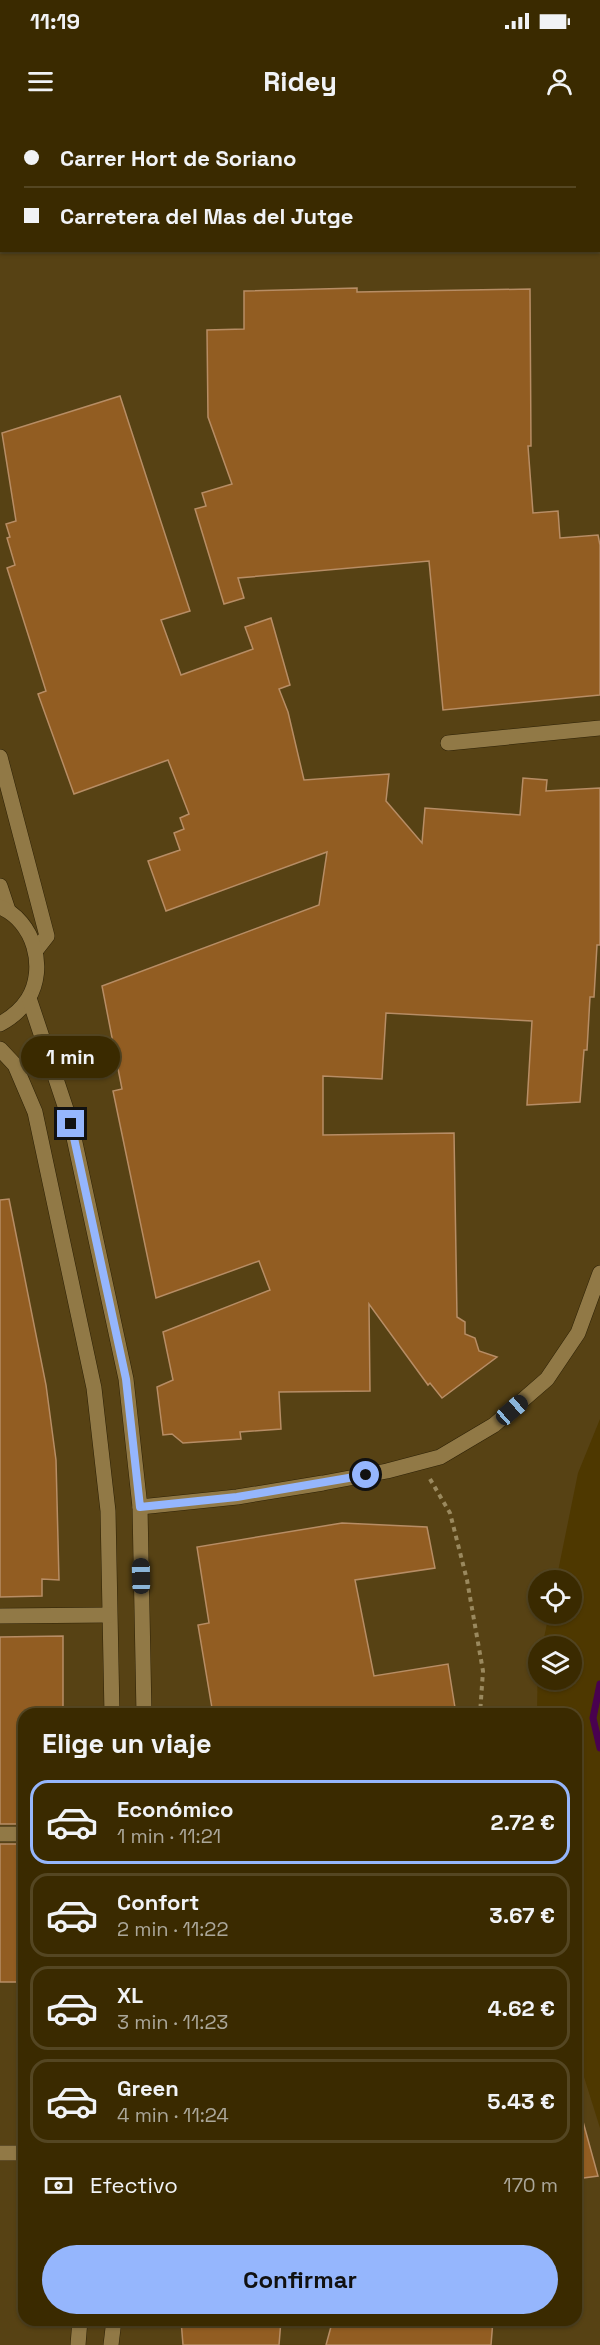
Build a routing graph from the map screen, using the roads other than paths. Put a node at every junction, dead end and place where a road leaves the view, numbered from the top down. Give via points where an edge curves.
1 (600, 728) edge
2 (448, 743) dead end
3 (0, 757) edge
4 (0, 886) edge
5 (4, 908) edge
6 (36, 950) junction
7 (29, 998) junction
8 (0, 1024) edge
9 (0, 1049) edge
10 (600, 1274) edge
11 (140, 1507) junction
12 (109, 1615) junction
13 (0, 1616) edge
14 (112, 1708) edge
15 (144, 1708) edge
16 (0, 1834) edge
17 (18, 1834) edge
18 (0, 2153) edge
19 (18, 2153) edge
20 (80, 2326) edge
21 (113, 2326) edge
22 (78, 2345) edge
23 (111, 2345) edge

1 - 2 street
3 - 6 street via 47,936
4 - 5 street
5 - 6 street via 26,928
6 - 7 street via 37,975
7 - 8 street via 17,1013
7 - 11 street via 71,1124 126,1379
9 - 12 street via 15,1065 35,1112 94,1388 108,1511
10 - 11 street via 578,1333 547,1379 494,1425 440,1457 387,1471 248,1495
11 - 15 street
12 - 13 street
12 - 14 street
16 - 17 street
18 - 19 street
20 - 22 street
21 - 23 street

